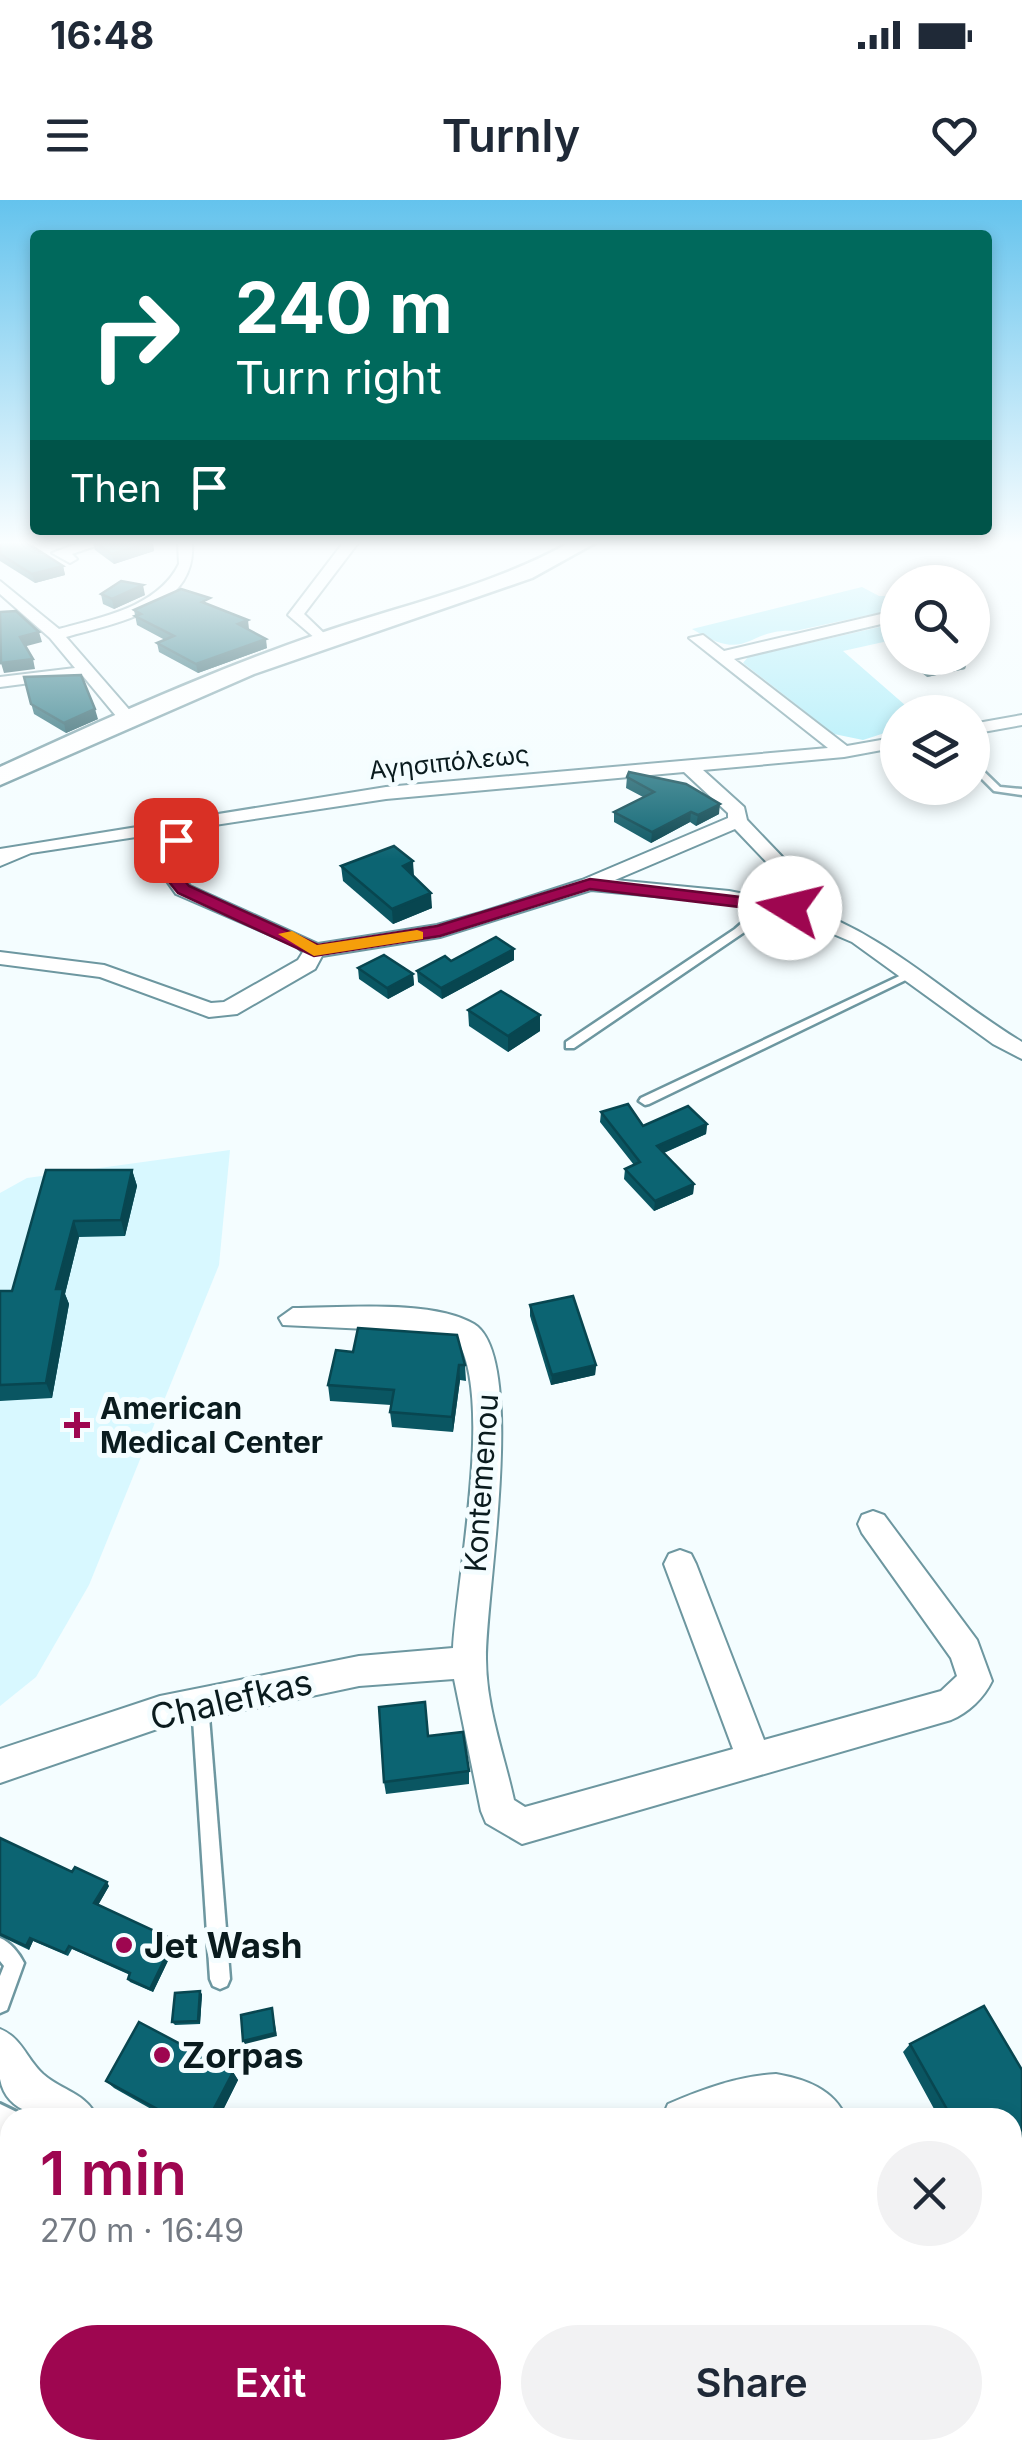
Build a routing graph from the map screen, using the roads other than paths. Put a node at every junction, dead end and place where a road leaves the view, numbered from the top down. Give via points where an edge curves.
1 (68, 648) edge
2 (302, 648) edge
3 (710, 648) edge
4 (758, 648) edge
5 (721, 657) junction
6 (87, 671) junction
7 (0, 682) edge
8 (127, 718) junction
9 (1022, 720) edge
10 (990, 726) edge
11 (880, 745) edge
12 (844, 752) junction
13 (686, 764) junction
14 (0, 777) edge
15 (990, 781) edge
16 (1022, 792) edge
17 (738, 821) junction
18 (176, 840) dead end
19 (4, 856) edge
20 (590, 884) junction
21 (767, 904) junction
22 (790, 908) junction
23 (314, 951) junction
24 (0, 958) edge
25 (910, 974) junction
26 (570, 1044) dead end
27 (1022, 1052) edge
28 (645, 1101) dead end
29 (293, 1318) dead end
30 (873, 1524) dead end
31 (680, 1564) dead end
32 (469, 1662) junction
33 (200, 1704) junction
34 (754, 1760) junction
35 (0, 1766) edge
36 (0, 1947) edge
37 (220, 1980) dead end
38 (0, 2003) edge
39 (0, 2049) edge
40 (61, 2108) edge
41 (716, 2108) edge
42 (814, 2108) edge

1 - 6 street
2 - 8 street
3 - 5 street
4 - 5 street
5 - 12 street
6 - 7 street
6 - 8 street
8 - 14 street
9 - 10 street
11 - 12 street, Αγησιπόλεως
12 - 13 street, Αγησιπόλεως
13 - 17 street via 737,811
13 - 19 street, Αγησιπόλεως via 386,793
15 - 16 lane
17 - 20 street
17 - 22 street via 790,875
18 - 23 street via 174,877 184,890
20 - 21 street
20 - 23 street via 440,931
21 - 22 street
21 - 26 lane via 740,931
22 - 25 street via 856,936
23 - 24 street via 307,964 230,1008 208,1010 104,971
25 - 27 street
25 - 28 lane
29 - 32 street, Kontemenou via 426,1323 468,1333 479,1345 488,1394
30 - 34 street via 965,1651 975,1680 951,1704
31 - 34 street
32 - 33 street, Chalefkas via 359,1672
32 - 34 street, Kontemenou via 499,1810 522,1826
33 - 35 street, Chalefkas
33 - 37 lane
36 - 38 lane via 14,1963
39 - 40 street via 30,2088
41 - 42 street via 776,2090

